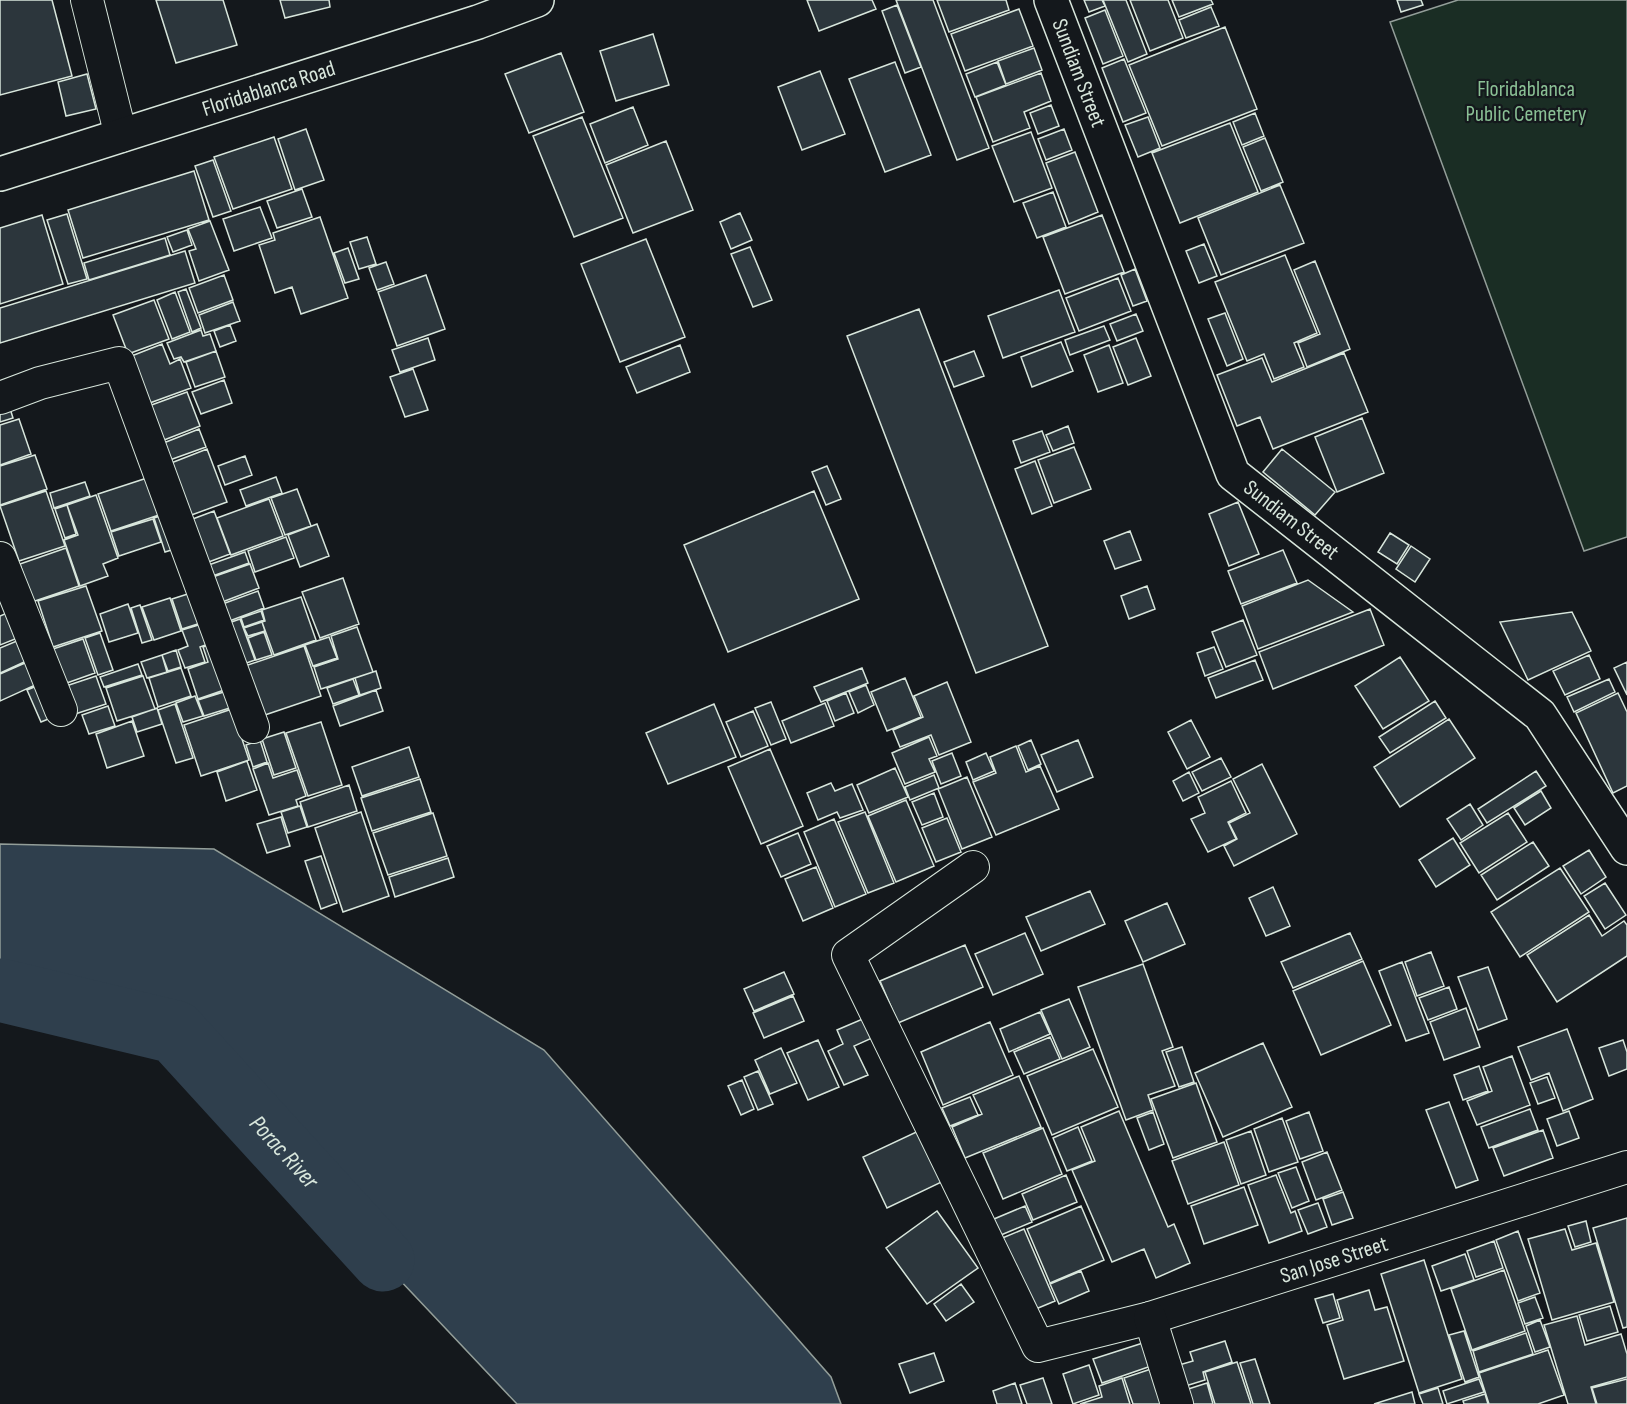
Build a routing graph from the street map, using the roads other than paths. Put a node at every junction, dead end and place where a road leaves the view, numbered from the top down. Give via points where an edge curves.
1 (87, 0) edge
2 (537, 0) edge
3 (1051, 0) edge
4 (475, 11) edge
5 (121, 136) junction
6 (0, 174) edge
7 (0, 398) edge
8 (0, 558) edge
9 (61, 710) dead end
10 (254, 727) dead end
11 (1627, 848) edge
12 (973, 867) dead end
13 (1627, 1167) edge
14 (1150, 1318) junction
15 (1177, 1404) edge

1 - 5 street
2 - 4 street, Floridablanca Road
3 - 11 street, Sundiam Street via 1233,474 1540,715
4 - 5 street, Floridablanca Road
5 - 6 street, Floridablanca Road
7 - 10 street via 40,383 119,363
8 - 9 street
12 - 14 street, San Jose Street via 848,955 1038,1346
13 - 14 street, San Jose Street
14 - 15 street

